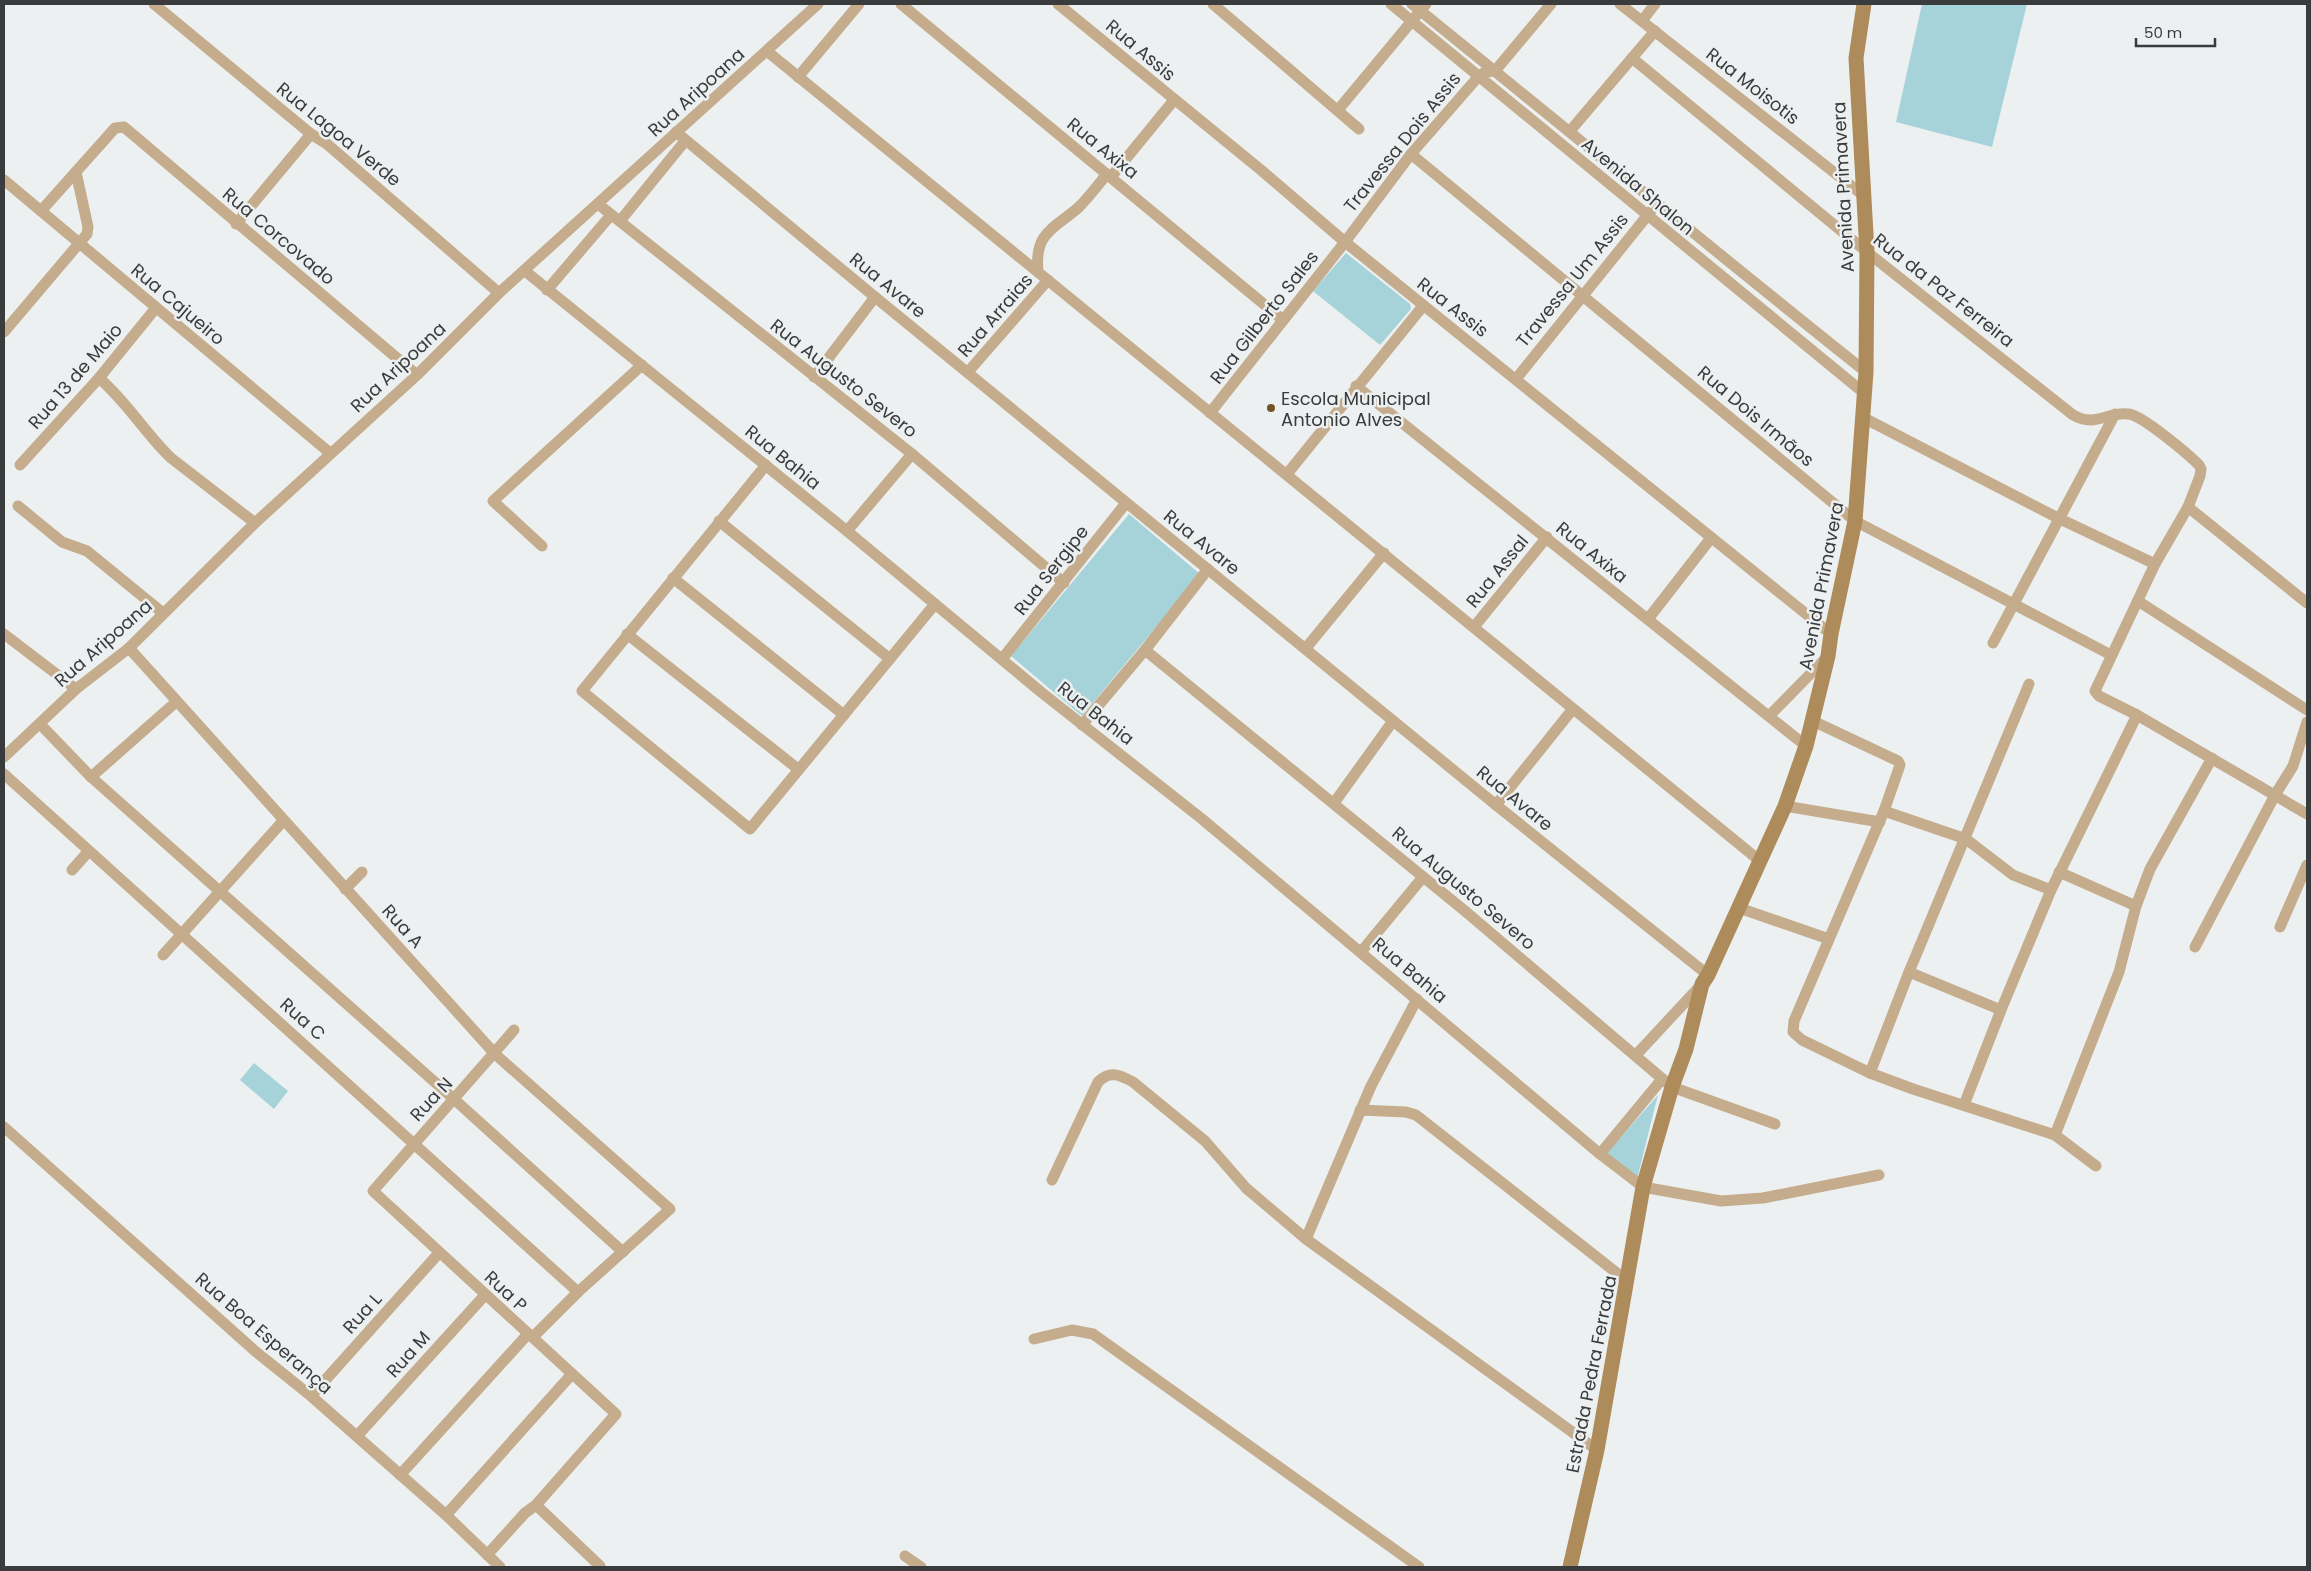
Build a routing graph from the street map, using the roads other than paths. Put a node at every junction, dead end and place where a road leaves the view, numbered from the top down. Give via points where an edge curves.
1 (154, 4) edge
2 (818, 4) edge
3 (859, 4) edge
4 (901, 4) edge
5 (1058, 4) edge
6 (1390, 4) edge
7 (1551, 4) edge
8 (1620, 4) edge
9 (1655, 4) edge
10 (1864, 4) edge
11 (1220, 6) edge
12 (1420, 6) edge
13 (1412, 20) junction
14 (1642, 21) junction
15 (1655, 31) junction
16 (768, 52) junction
17 (1632, 58) junction
18 (1495, 70) junction
19 (798, 77) junction
20 (1478, 77) junction
21 (1174, 100) junction
22 (1338, 110) junction
23 (1359, 129) dead end
24 (1570, 131) junction
25 (311, 134) junction
26 (680, 136) junction
27 (1411, 154) junction
28 (76, 172) junction
29 (1109, 175) junction
30 (4, 181) edge
31 (1630, 182) junction
32 (1620, 193) junction
33 (1864, 196) junction
34 (598, 204) junction
35 (1656, 204) junction
36 (41, 211) junction
37 (1647, 216) junction
38 (615, 218) junction
39 (236, 224) junction
40 (1345, 242) junction
41 (80, 244) junction
42 (1867, 252) junction
43 (525, 271) junction
44 (1038, 272) junction
45 (1048, 280) junction
46 (547, 290) junction
47 (499, 293) junction
48 (1583, 296) junction
49 (875, 297) junction
50 (1423, 306) junction
51 (155, 309) junction
52 (1283, 320) junction
53 (4, 332) edge
54 (642, 366) junction
55 (968, 372) junction
56 (1866, 372) junction
57 (417, 375) junction
58 (814, 377) junction
59 (99, 378) junction
60 (1516, 379) junction
61 (1356, 386) junction
62 (1864, 393) junction
63 (1210, 413) junction
64 (2115, 414) junction
65 (1862, 417) junction
66 (330, 453) junction
67 (912, 454) junction
68 (20, 465) dead end
69 (766, 465) junction
70 (1287, 474) junction
71 (1126, 503) junction
72 (18, 506) dead end
73 (2188, 508) junction
74 (2058, 518) junction
75 (718, 521) junction
76 (1855, 521) junction
77 (255, 523) junction
78 (847, 531) junction
79 (1547, 537) junction
80 (1711, 538) junction
81 (542, 546) dead end
82 (1384, 553) junction
83 (2155, 564) junction
84 (1208, 569) junction
85 (673, 578) junction
86 (1064, 583) junction
87 (2138, 601) junction
88 (2307, 603) edge
89 (935, 604) junction
90 (2013, 605) junction
91 (163, 614) junction
92 (1648, 619) junction
93 (1474, 627) junction
94 (4, 634) edge
95 (628, 634) junction
96 (1831, 634) junction
97 (1994, 643) dead end
98 (129, 648) junction
99 (1306, 648) junction
100 (1145, 650) junction
101 (2111, 655) junction
102 (1828, 656) junction
103 (890, 659) junction
104 (1002, 659) junction
105 (2029, 684) dead end
106 (76, 689) junction
107 (176, 702) junction
108 (1572, 710) junction
109 (2307, 710) edge
110 (844, 715) junction
111 (2137, 715) junction
112 (1769, 716) junction
113 (1393, 721) junction
114 (1813, 721) junction
115 (2307, 722) edge
116 (40, 724) junction
117 (1082, 725) junction
118 (1806, 746) junction
119 (4, 757) edge
120 (2212, 758) junction
121 (798, 770) junction
122 (4, 774) edge
123 (91, 777) junction
124 (2275, 795) junction
125 (1334, 803) junction
126 (1496, 805) junction
127 (1786, 806) junction
128 (2307, 814) edge
129 (1882, 816) junction
130 (283, 821) junction
131 (1966, 839) junction
132 (88, 852) junction
133 (1760, 861) junction
134 (2307, 865) edge
135 (72, 870) dead end
136 (362, 872) dead end
137 (2059, 872) junction
138 (1423, 876) junction
139 (345, 889) junction
140 (220, 890) junction
141 (2051, 890) junction
142 (2136, 906) junction
143 (1739, 908) junction
144 (2280, 927) dead end
145 (182, 935) junction
146 (1829, 938) junction
147 (2195, 947) dead end
148 (1361, 952) junction
149 (163, 955) dead end
150 (1909, 972) junction
151 (1705, 980) junction
152 (1417, 999) junction
153 (2001, 1010) junction
154 (514, 1030) dead end
155 (495, 1054) junction
156 (1636, 1055) junction
157 (1870, 1073) junction
158 (1667, 1083) junction
159 (455, 1100) junction
160 (1964, 1105) junction
161 (1360, 1110) junction
162 (1776, 1124) dead end
163 (4, 1127) edge
164 (2055, 1135) junction
165 (414, 1142) junction
166 (1600, 1154) junction
167 (2096, 1166) dead end
168 (1879, 1175) dead end
169 (1052, 1180) dead end
170 (1643, 1187) junction
171 (373, 1191) joint
172 (1306, 1239) junction
173 (623, 1252) junction
174 (439, 1253) junction
175 (1627, 1281) junction
176 (578, 1292) junction
177 (485, 1295) junction
178 (530, 1336) junction
179 (1034, 1339) dead end
180 (572, 1374) junction
181 (311, 1396) junction
182 (357, 1436) junction
183 (1597, 1450) junction
184 (400, 1475) junction
185 (536, 1505) junction
186 (446, 1515) junction
187 (487, 1555) junction
188 (905, 1556) dead end
189 (600, 1566) dead end
190 (500, 1567) edge
191 (921, 1567) edge
192 (1419, 1567) edge
193 (1570, 1567) edge

1 - 25 street, Rua Lagoa Verde
2 - 16 street, Rua Aripoana
3 - 19 street
4 - 29 street, Rua Axixa
5 - 21 street, Rua Assis
6 - 13 street, Avenida Shalon
7 - 18 street, Travessa Dois Assis
8 - 14 street, Rua Moisotis
9 - 14 street
10 - 33 street, Avenida Primavera via 1856,58
11 - 22 street
12 - 13 street
12 - 18 street, Avenida Shalon
13 - 20 street, Avenida Shalon
13 - 22 street
14 - 15 street, Rua Moisotis
15 - 17 street
15 - 33 street, Rua Moisotis
16 - 19 street
16 - 26 street, Rua Aripoana
17 - 24 street
17 - 42 street, Rua da Paz Ferreira
18 - 20 street, Travessa Dois Assis
18 - 24 street, Avenida Shalon
19 - 44 street
20 - 27 street, Travessa Dois Assis
20 - 32 street, Avenida Shalon
21 - 29 street
21 - 40 street, Rua Assis
22 - 23 street
24 - 31 street, Avenida Shalon
25 - 39 street
25 - 47 street, Rua Lagoa Verde via 327,144
26 - 34 street, Rua Aripoana
26 - 38 street
26 - 49 street, Rua Avare
27 - 40 street, Travessa Dois Assis
27 - 48 street, Rua Dois Irmãos
28 - 36 street
28 - 39 street, Rua Corcovado via 118,126 124,127
28 - 41 street via 88,227
29 - 44 street via 1044,238 1037,252
29 - 52 street, Rua Axixa
30 - 36 street, Rua Cajueiro
31 - 32 street
31 - 35 street, Avenida Shalon
32 - 37 street, Avenida Shalon
33 - 42 street, Avenida Primavera
34 - 38 street, Rua Augusto Severo
34 - 43 street, Rua Aripoana
35 - 37 street, Travessa Um Assis
35 - 56 street, Avenida Shalon
36 - 41 street, Rua Cajueiro
37 - 48 street, Travessa Um Assis
37 - 62 street, Avenida Shalon
38 - 46 street
38 - 58 street, Rua Augusto Severo
39 - 57 street, Rua Corcovado
40 - 50 street, Rua Assis
40 - 52 street, Rua Gilberto Sales
41 - 51 street, Rua Cajueiro
41 - 53 street
42 - 56 street, Avenida Primavera
42 - 64 street, Rua da Paz Ferreira via 2073,415 2088,421
43 - 46 street, Rua Bahia
43 - 47 street, Rua Aripoana
44 - 45 street
45 - 55 street, Rua Arraias
45 - 63 street
46 - 54 street, Rua Bahia
47 - 57 street, Rua Aripoana
48 - 60 street, Travessa Um Assis
48 - 76 street, Rua Dois Irmãos
49 - 55 street, Rua Avare
49 - 58 street
50 - 60 street, Rua Assis
50 - 61 street
51 - 59 street, Rua 13 de Maio
51 - 66 street, Rua Cajueiro
52 - 63 street, Rua Gilberto Sales
54 - 69 street, Rua Bahia
54 - 81 street via 493,501
55 - 71 street, Rua Avare
56 - 62 street, Avenida Primavera
57 - 66 street, Rua Aripoana
58 - 67 street, Rua Augusto Severo
59 - 68 street, Rua 13 de Maio
59 - 77 street via 134,414 160,448
60 - 80 street, Rua Assis
61 - 70 street
61 - 79 street, Rua Axixa
62 - 65 street, Avenida Primavera
63 - 70 street
64 - 73 street, Rua da Paz Ferreira via 2140,418 2195,461 2201,469
64 - 74 street
65 - 74 street
65 - 76 street, Avenida Primavera
66 - 77 street, Rua Aripoana
67 - 78 street
67 - 86 street, Rua Augusto Severo
69 - 75 street
69 - 78 street, Rua Bahia
70 - 82 street
71 - 84 street, Rua Avare
71 - 86 street, Rua Sergipe
72 - 91 street via 62,542 87,551
73 - 83 street
73 - 88 street
74 - 83 street
74 - 90 street
75 - 85 street
75 - 103 street
76 - 90 street, Rua Dois Irmãos
76 - 96 street, Avenida Primavera
77 - 91 street, Rua Aripoana
78 - 89 street, Rua Bahia
79 - 92 street, Rua Axixa
79 - 93 street, Rua Assal
80 - 92 street
80 - 96 street, Rua Assis
82 - 93 street
82 - 99 street
83 - 87 street
84 - 99 street, Rua Avare
84 - 100 street
85 - 95 street
85 - 110 street
86 - 104 street, Rua Sergipe
87 - 101 street
87 - 109 street
89 - 103 street
89 - 104 street, Rua Bahia
90 - 97 street
90 - 101 street, Rua Dois Irmãos
91 - 98 street, Rua Aripoana
92 - 112 street, Rua Axixa
93 - 108 street
94 - 106 street
95 - 121 street
95 - 121 street via 582,692 750,829
96 - 102 street, Avenida Primavera
98 - 106 street, Rua Aripoana
98 - 107 street, Rua A
99 - 113 street, Rua Avare
100 - 117 street
100 - 125 street, Rua Augusto Severo
101 - 111 street via 2095,691
102 - 112 street
102 - 114 street, Avenida Primavera
103 - 110 street
104 - 117 street, Rua Bahia
105 - 131 street
106 - 116 street, Rua Aripoana
107 - 123 street
107 - 130 street, Rua A
108 - 126 street
108 - 133 street
110 - 121 street
111 - 120 street
111 - 137 street
112 - 118 street, Rua Axixa
113 - 125 street
113 - 126 street, Rua Avare
114 - 118 street, Avenida Primavera
114 - 129 street via 1900,763
115 - 124 street via 2297,758
116 - 119 street, Rua Aripoana
116 - 123 street
117 - 148 street, Rua Bahia via 1202,819
118 - 127 street, Avenida Primavera
120 - 124 street
120 - 142 street via 2153,862
122 - 132 street, Rua C
123 - 140 street
124 - 128 street
124 - 147 street
125 - 138 street, Rua Augusto Severo
126 - 151 street, Rua Avare
127 - 129 street
127 - 133 street, Avenida Primavera
129 - 131 street
129 - 146 street
130 - 139 street, Rua A
130 - 140 street
131 - 141 street via 2013,875
131 - 150 street
132 - 135 street
132 - 145 street, Rua C
133 - 143 street, Avenida Primavera
134 - 144 street
136 - 139 street
137 - 141 street
137 - 142 street
138 - 148 street
138 - 156 street, Rua Augusto Severo
139 - 155 street, Rua A
140 - 145 street
140 - 159 street
141 - 153 street
142 - 164 street via 2119,972
143 - 146 street
143 - 151 street, Avenida Primavera
145 - 149 street
145 - 165 street, Rua C
146 - 157 street via 1794,1021 1793,1032 1802,1040
148 - 152 street, Rua Bahia
150 - 153 street
150 - 157 street
151 - 156 street
151 - 158 street, Avenida Primavera via 1686,1049
152 - 161 street
152 - 166 street, Rua Bahia
153 - 160 street
154 - 155 street, Rua N
155 - 159 street, Rua N
155 - 173 street, Rua A via 670,1209
156 - 158 street, Rua Augusto Severo
157 - 160 street
158 - 162 street, Rua Augusto Severo
158 - 166 street
158 - 170 street, Estrada Pedra Ferrada
159 - 165 street, Rua N
159 - 173 street
160 - 164 street
161 - 172 street
161 - 175 street via 1416,1115
163 - 181 street, Rua Boa Esperança
164 - 167 street
165 - 171 street, Rua N
165 - 176 street, Rua C
166 - 170 street, Rua Bahia
168 - 170 street via 1733,1201
169 - 172 street via 1095,1086 1102,1078 1113,1074 1133,1082 1205,1142 1246,1188
170 - 175 street, Estrada Pedra Ferrada
171 - 174 street, Rua P
172 - 183 street
173 - 176 street
174 - 177 street, Rua P
174 - 181 street, Rua L
175 - 183 street, Estrada Pedra Ferrada
176 - 178 street
177 - 178 street, Rua P
177 - 182 street, Rua M
178 - 180 street, Rua P
178 - 184 street
179 - 192 street via 1072,1330 1093,1334
180 - 185 street, Rua P via 616,1414
180 - 186 street
181 - 182 street, Rua Boa Esperança
182 - 184 street, Rua Boa Esperança
183 - 193 street, Estrada Pedra Ferrada
184 - 186 street, Rua Boa Esperança
185 - 187 street via 525,1512
185 - 189 street
186 - 187 street, Rua Boa Esperança
187 - 190 street, Rua Boa Esperança
188 - 191 street

